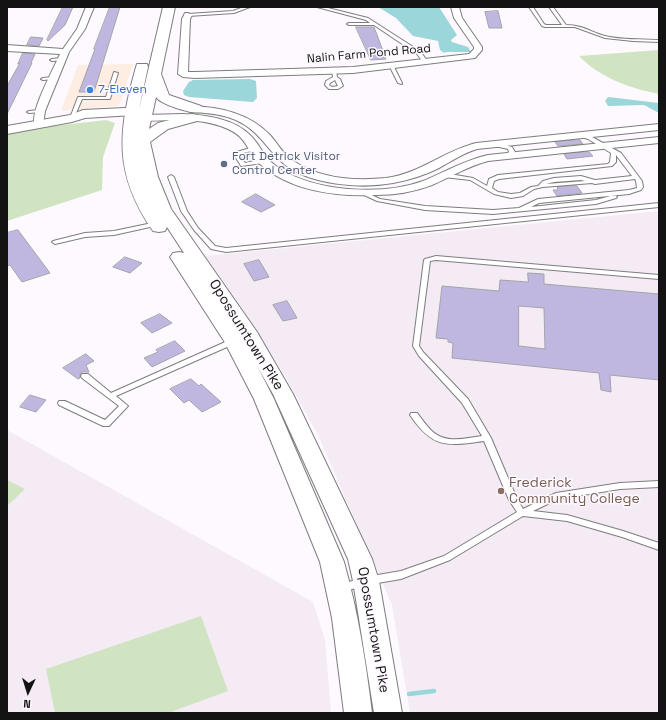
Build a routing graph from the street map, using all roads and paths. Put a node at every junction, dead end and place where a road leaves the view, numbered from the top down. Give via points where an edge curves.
1 (90, 7) edge
2 (158, 7) edge
3 (169, 7) edge
4 (248, 7) edge
5 (319, 7) edge
6 (454, 7) edge
7 (531, 7) edge
8 (551, 7) edge
9 (188, 15) joint
10 (349, 24) dead end
11 (377, 24) junction
12 (564, 25) junction
13 (659, 41) edge
14 (7, 48) edge
15 (63, 55) junction
16 (52, 60) dead end
17 (425, 61) junction
18 (391, 65) junction
19 (116, 72) dead end
20 (154, 74) junction
21 (53, 78) junction
22 (44, 79) dead end
23 (400, 83) dead end
24 (29, 112) dead end
25 (194, 113) junction
26 (138, 115) junction
27 (39, 117) junction
28 (72, 118) junction
29 (659, 127) edge
30 (637, 129) junction
31 (7, 130) edge
32 (580, 135) junction
33 (659, 140) edge
34 (142, 141) junction
35 (648, 141) junction
36 (489, 144) junction
37 (603, 145) junction
38 (282, 151) junction
39 (614, 152) junction
40 (259, 155) junction
41 (509, 155) junction
42 (444, 174) junction
43 (171, 177) dead end
44 (636, 177) junction
45 (489, 189) junction
46 (361, 192) junction
47 (659, 205) edge
48 (157, 224) junction
49 (55, 242) dead end
50 (659, 277) edge
51 (234, 341) junction
52 (85, 376) dead end
53 (110, 396) junction
54 (62, 403) dead end
55 (414, 415) dead end
56 (486, 438) junction
57 (659, 484) edge
58 (522, 513) junction
59 (659, 547) edge
60 (366, 581) junction
61 (340, 589) junction
62 (358, 713) edge
63 (388, 713) edge

1 - 15 street via 81,29
2 - 26 main road, Opossumtown Pike via 147,49
3 - 20 main road, Opossumtown Pike
4 - 9 lane via 234,12
5 - 11 lane
6 - 17 street, Nalin Farm Pond Road via 478,50 472,56
7 - 12 lane via 546,26
8 - 12 lane
9 - 18 street, Nalin Farm Pond Road via 182,72 186,75 334,74
10 - 11 lane
11 - 17 lane via 419,53
12 - 13 lane via 576,26 617,39
14 - 15 street
15 - 16 lane
15 - 21 street
17 - 18 street, Nalin Farm Pond Road
18 - 23 lane
19 - 28 lane via 108,98 80,98
20 - 25 main road via 163,97
20 - 26 main road, Opossumtown Pike
21 - 22 lane
21 - 27 street
24 - 27 lane
25 - 26 street
25 - 34 main road via 163,126
25 - 38 street via 230,115 248,123
25 - 40 street via 244,135
26 - 28 street via 82,120
26 - 34 main road, Opossumtown Pike
26 - 48 main road, Opossumtown Pike via 128,155 130,168 137,189
27 - 28 street
27 - 31 street
29 - 30 street
30 - 32 street
30 - 35 street
32 - 36 street
32 - 37 lane
33 - 35 street
34 - 60 main road, Opossumtown Pike via 150,177 162,209 250,336 284,394 360,559
35 - 37 street
36 - 38 street via 464,149 416,174 386,181 367,182 333,179 306,172 289,163
36 - 41 lane via 510,148 512,152
37 - 39 lane
37 - 41 street
38 - 40 street
39 - 44 lane via 619,154
39 - 45 lane via 610,165 498,177 491,180
40 - 46 street via 272,168 302,183
41 - 42 street via 463,164
42 - 45 lane via 471,179
42 - 46 street via 425,183 405,188
43 - 47 lane via 184,211 196,229 217,250
44 - 45 lane via 533,188 517,196 496,193
44 - 46 lane via 639,189 596,202 493,212 425,208 379,200
48 - 49 lane
48 - 51 main road, Opossumtown Pike
50 - 56 lane via 436,258 427,260 416,346 465,402
51 - 53 lane
51 - 61 main road, Opossumtown Pike via 271,415 332,562
52 - 53 lane
53 - 54 lane via 124,406 106,424
55 - 56 lane via 433,436 444,441
56 - 58 lane
57 - 58 lane via 620,486 556,496
58 - 59 lane via 567,518
58 - 60 lane via 447,558 401,575
60 - 61 lane
60 - 63 main road, Opossumtown Pike
61 - 62 main road, Opossumtown Pike

